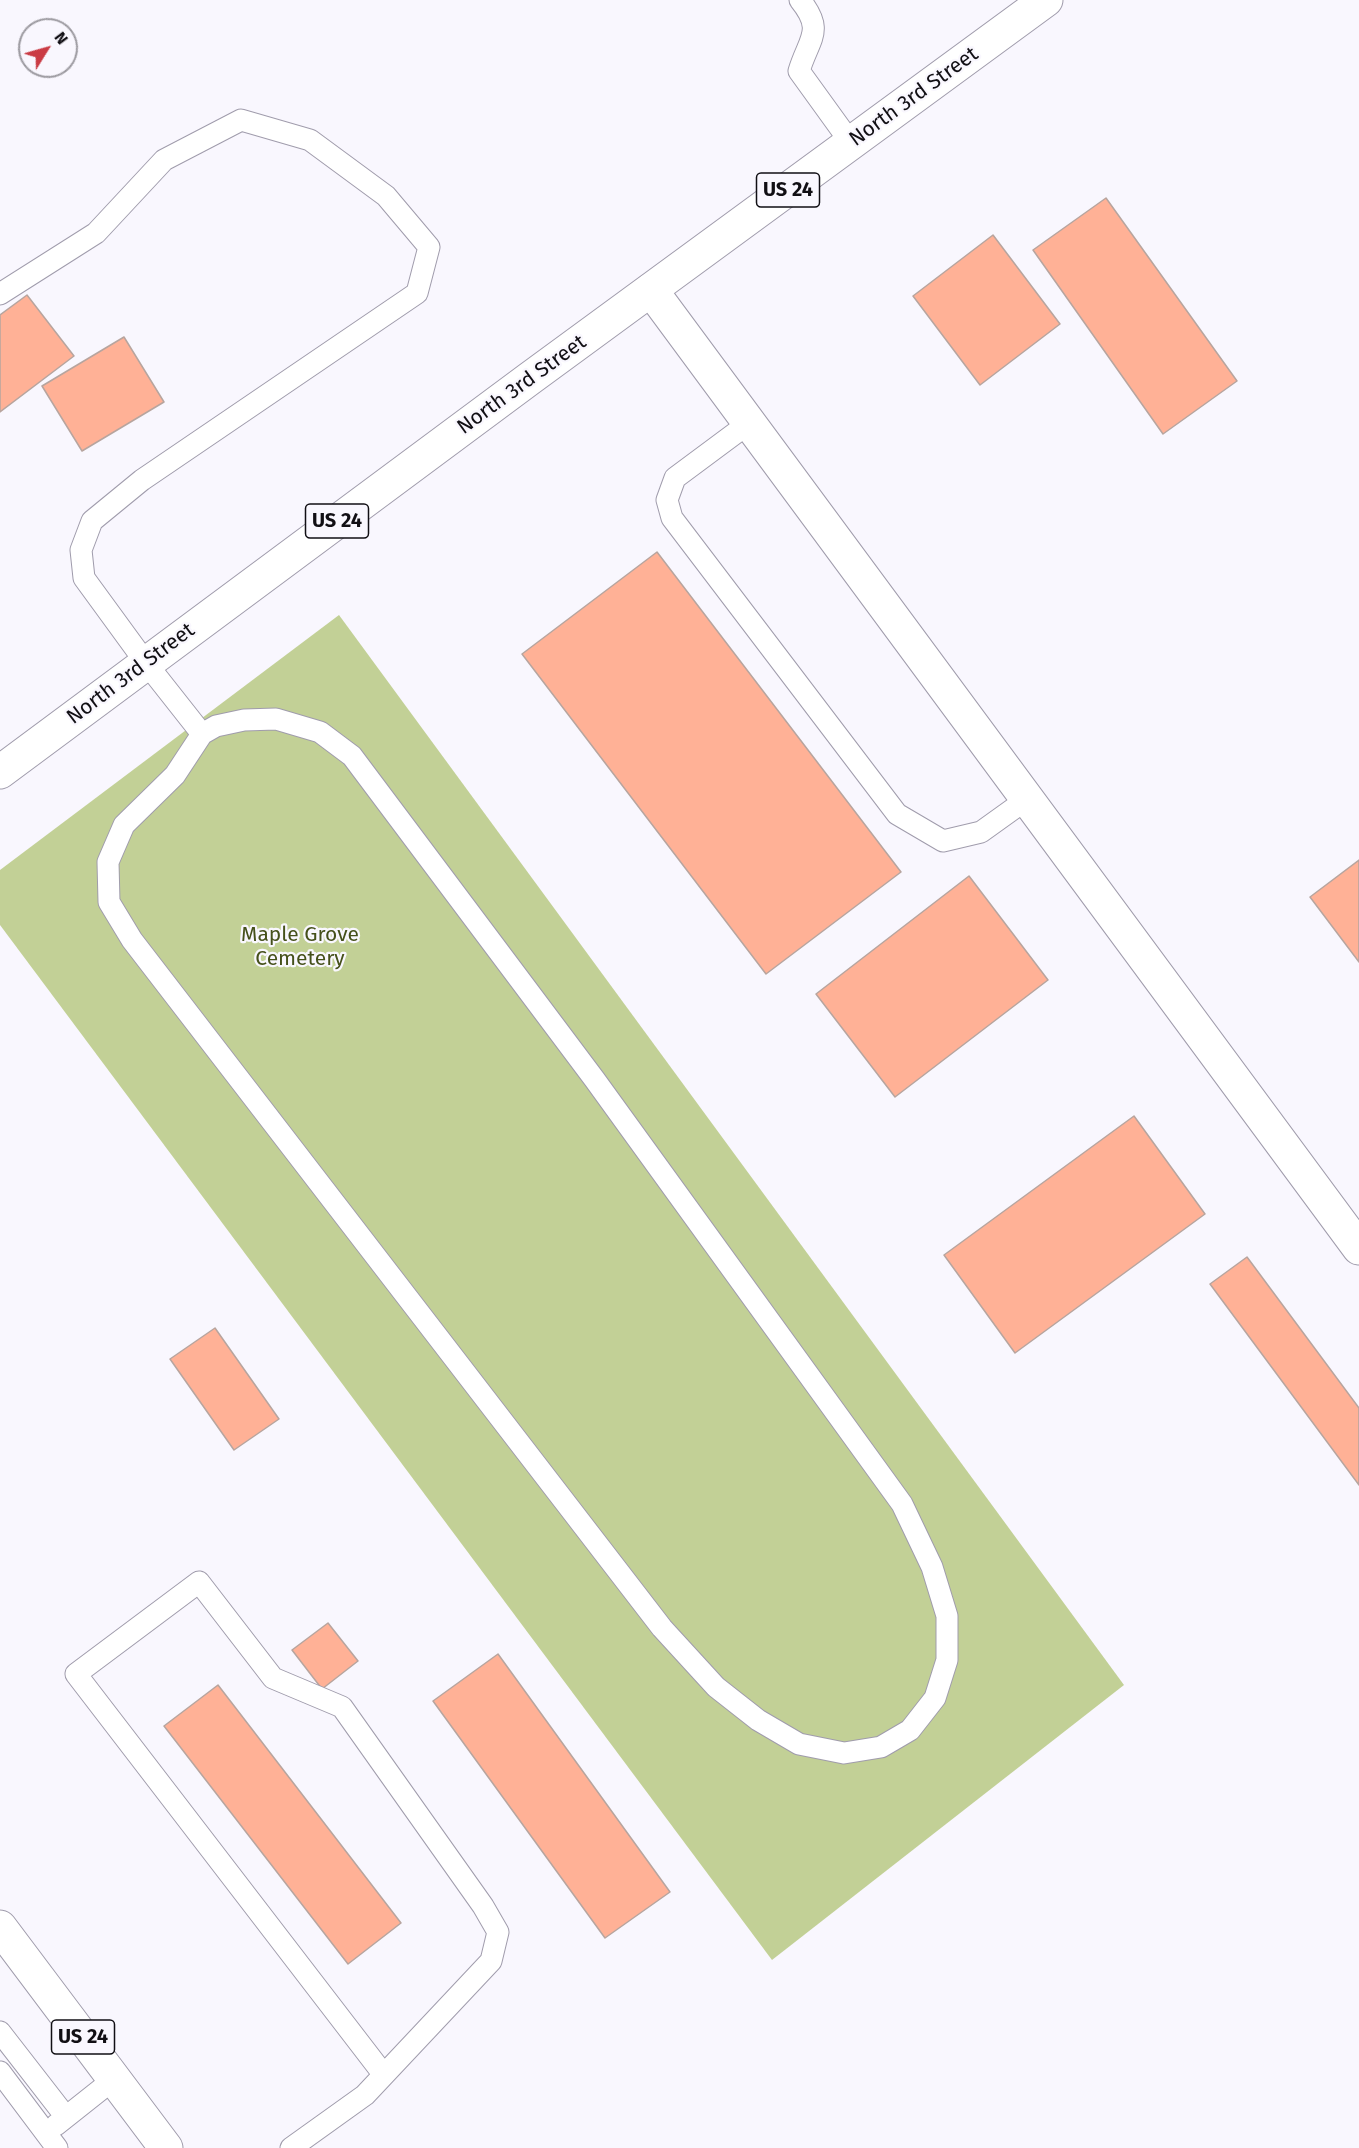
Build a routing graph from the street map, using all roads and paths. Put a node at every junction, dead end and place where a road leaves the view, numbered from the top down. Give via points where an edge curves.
1 (800, 0) edge
2 (1046, 0) edge
3 (851, 143) junction
4 (651, 290) junction
5 (0, 294) edge
6 (749, 423) junction
7 (146, 663) junction
8 (202, 734) junction
9 (0, 772) edge
10 (1027, 799) junction
11 (1359, 1248) edge
12 (0, 1927) edge
13 (0, 2032) edge
14 (0, 2072) edge
15 (384, 2075) junction
16 (114, 2079) junction
17 (66, 2117) junction
18 (52, 2140) edge
19 (166, 2148) edge
20 (291, 2148) edge

1 - 3 lane via 814,25 800,71
2 - 3 main road, North 3rd Street / US 24
3 - 4 main road, North 3rd Street / US 24
4 - 6 main road
4 - 7 main road, North 3rd Street / US 24
5 - 7 lane via 96,233 164,160 241,120 310,140 386,196 429,247 417,293 142,480 92,521 81,550 84,578
6 - 10 main road
6 - 10 lane via 675,478 666,500 672,518 897,814 943,841 981,832
7 - 8 lane
7 - 9 main road, North 3rd Street / US 24
8 - 8 lane via 175,775 124,825 108,862 109,902 132,940 662,1628 716,1687 758,1720 799,1744 844,1753 881,1747 910,1730 935,1698 947,1660 947,1616 932,1567 902,1504 851,1432 352,756 320,732 276,719 244,720 216,726
10 - 11 main road
12 - 16 main road, US 24
13 - 17 lane
14 - 18 lane
15 - 15 lane via 491,1961 498,1932 342,1707 273,1678 199,1582 76,1674
15 - 20 lane via 365,2095
16 - 17 lane
16 - 19 main road, US 24
17 - 18 lane

